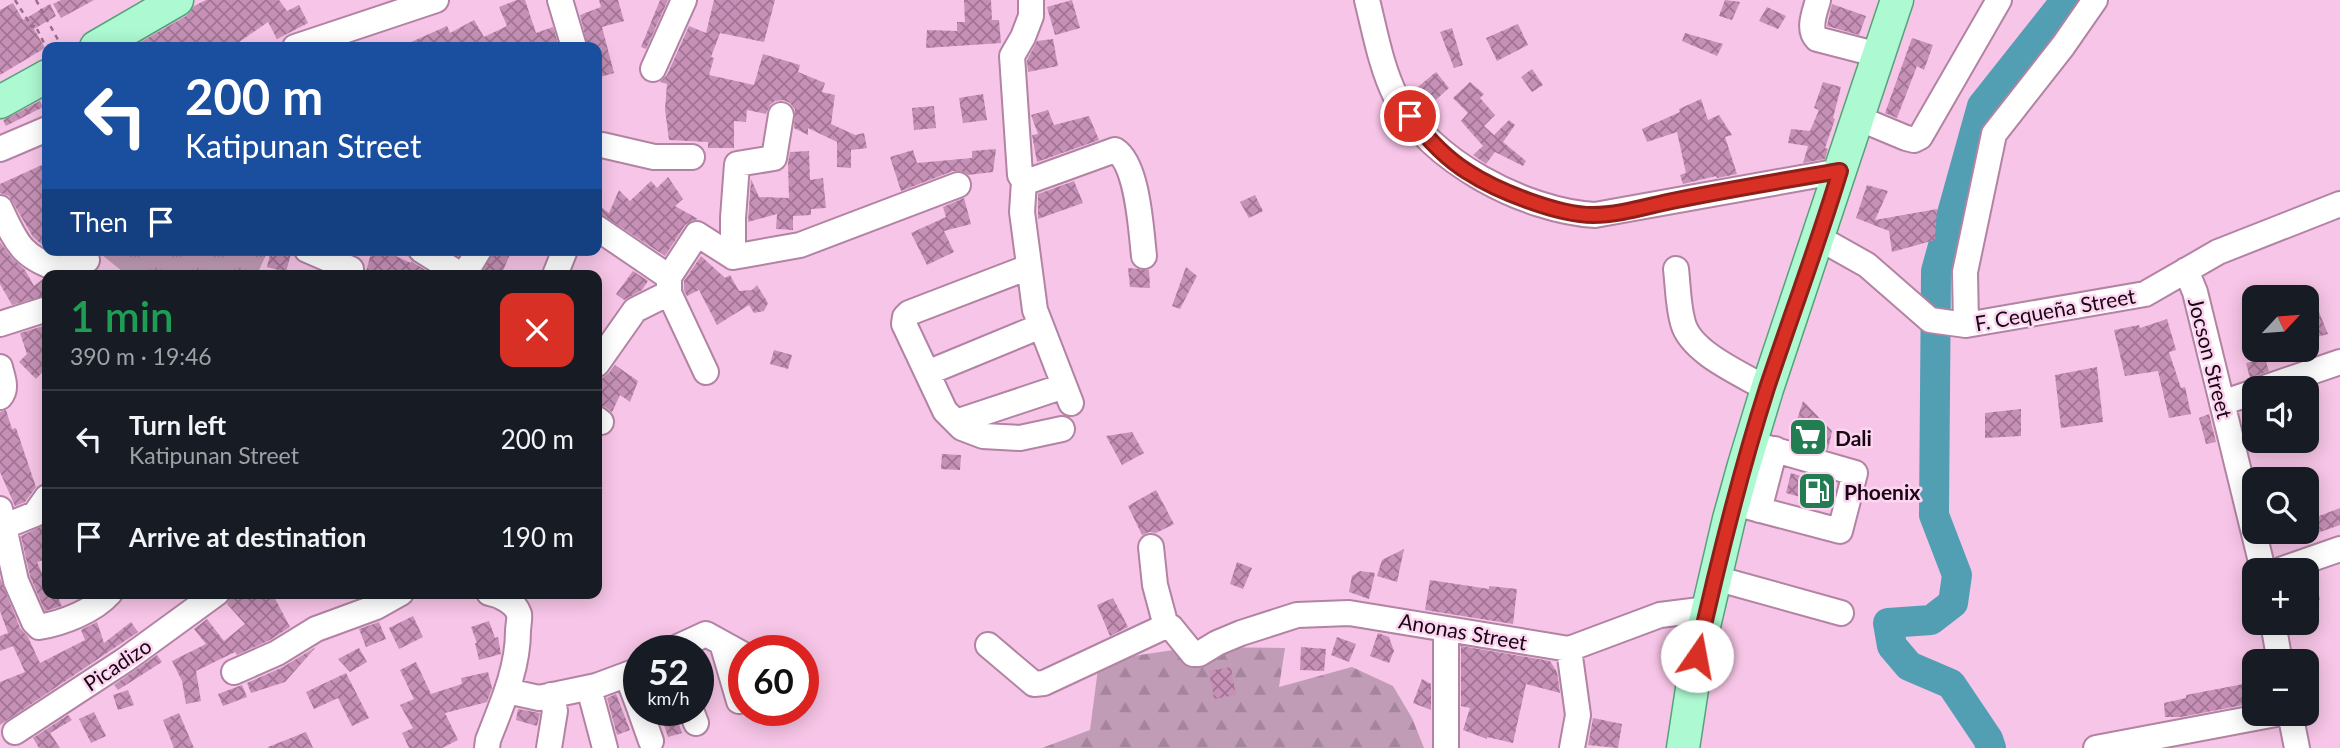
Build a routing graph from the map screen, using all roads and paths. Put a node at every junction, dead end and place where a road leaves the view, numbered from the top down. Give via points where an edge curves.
1 (15, 0) edge
2 (36, 0) edge
3 (177, 0) edge
4 (436, 0) edge
5 (561, 0) edge
6 (684, 0) edge
7 (1031, 0) edge
8 (1367, 0) edge
9 (1818, 0) edge
10 (2000, 0) edge
11 (2095, 0) edge
12 (1890, 2) edge
13 (44, 42) edge
14 (59, 42) edge
15 (105, 42) edge
16 (310, 42) edge
17 (573, 42) edge
18 (1879, 55) junction
19 (653, 69) dead end
20 (42, 79) edge
21 (0, 103) edge
22 (781, 115) dead end
23 (1858, 118) junction
24 (42, 131) edge
25 (602, 145) edge
26 (0, 149) edge
27 (692, 157) dead end
28 (1840, 171) junction
29 (1024, 181) junction
30 (958, 185) dead end
31 (2340, 204) edge
32 (0, 208) edge
33 (602, 232) edge
34 (1819, 238) junction
35 (326, 256) edge
36 (431, 256) edge
37 (1144, 256) dead end
38 (733, 257) junction
39 (87, 260) dead end
40 (354, 265) edge
41 (1029, 267) junction
42 (1676, 269) dead end
43 (455, 270) edge
44 (2186, 270) junction
45 (669, 285) junction
46 (42, 311) edge
47 (1948, 323) junction
48 (0, 324) edge
49 (1041, 326) junction
50 (602, 357) edge
51 (2340, 362) edge
52 (0, 367) edge
53 (706, 372) dead end
54 (927, 373) junction
55 (2299, 376) edge
56 (1767, 389) junction
57 (2242, 396) edge
58 (0, 397) edge
59 (2222, 403) junction
60 (956, 422) junction
61 (1062, 429) dead end
62 (1763, 446) junction
63 (42, 504) edge
64 (1746, 507) junction
65 (2, 521) edge
66 (1151, 547) dead end
67 (2340, 549) edge
68 (2260, 558) edge
69 (2314, 558) edge
70 (1715, 578) junction
71 (103, 599) edge
72 (209, 599) edge
73 (390, 599) edge
74 (505, 599) edge
75 (1708, 609) junction
76 (1841, 613) dead end
77 (1166, 626) junction
78 (1446, 631) junction
79 (988, 645) dead end
80 (1569, 649) junction
81 (234, 672) dead end
82 (623, 676) edge
83 (589, 688) junction
84 (507, 691) junction
85 (551, 695) junction
86 (2242, 720) edge
87 (646, 726) edge
88 (2293, 726) edge
89 (15, 732) dead end
90 (652, 741) dead end
91 (488, 748) edge
92 (549, 748) edge
93 (605, 748) edge
94 (1446, 748) edge
95 (1572, 748) edge
96 (1683, 748) edge
97 (2096, 748) edge
98 (2297, 748) edge

1 - 13 path
2 - 14 path
3 - 15 main road
4 - 16 street
5 - 17 street
6 - 19 street
7 - 29 street via 1031,16 1012,56 1020,176
8 - 28 street via 1383,65 1397,99 1423,134 1467,172 1549,207 1595,215
9 - 18 street via 1812,28 1817,39
10 - 23 street via 1920,137 1906,138
11 - 47 street via 1994,135 1965,272
12 - 18 main road
18 - 23 main road
20 - 21 main road
22 - 38 street via 774,158 737,164
23 - 28 main road
24 - 26 street
25 - 27 street via 654,157
28 - 34 main road
29 - 37 street via 1115,150 1122,154 1134,188
29 - 41 street via 1022,212
30 - 38 street via 800,245
31 - 44 street, F. Cequeña Street via 2218,252
32 - 39 street via 17,245 33,259 59,269
33 - 45 street
34 - 47 street via 1867,265
34 - 56 main road
35 - 40 street
36 - 43 street
38 - 45 street via 696,234
41 - 49 street
41 - 54 street via 905,317
42 - 56 street via 1683,324 1692,341
44 - 47 street, F. Cequeña Street via 2145,294
44 - 59 street, Jocson Street
45 - 50 street via 635,310
45 - 53 street
46 - 48 street
49 - 54 street
49 - 60 street via 1068,395
51 - 55 street
52 - 58 street via 5,386
54 - 60 street via 945,411
56 - 62 main road
57 - 59 street
59 - 68 street, Jocson Street
60 - 61 street via 983,436 1020,439
62 - 64 main road
62 - 64 street via 1856,473 1840,531
63 - 65 street via 35,514
64 - 70 main road
65 - 71 street via 16,581 39,627 89,610
66 - 77 street
67 - 69 street
70 - 75 main road
70 - 76 street
72 - 89 street, Picadizo
73 - 81 street via 316,629 278,653
74 - 84 street via 519,614 518,645
75 - 80 street, Anonas Street via 1660,615
75 - 96 main road
77 - 78 street, Anonas Street via 1193,654 1297,615 1349,613
77 - 79 street via 1034,684
78 - 80 street, Anonas Street
78 - 94 street
80 - 95 street via 1578,715
82 - 83 street
83 - 85 street
83 - 93 street
84 - 85 street via 539,698
84 - 91 street
85 - 92 street via 555,711
86 - 97 street
87 - 90 street
88 - 98 street

